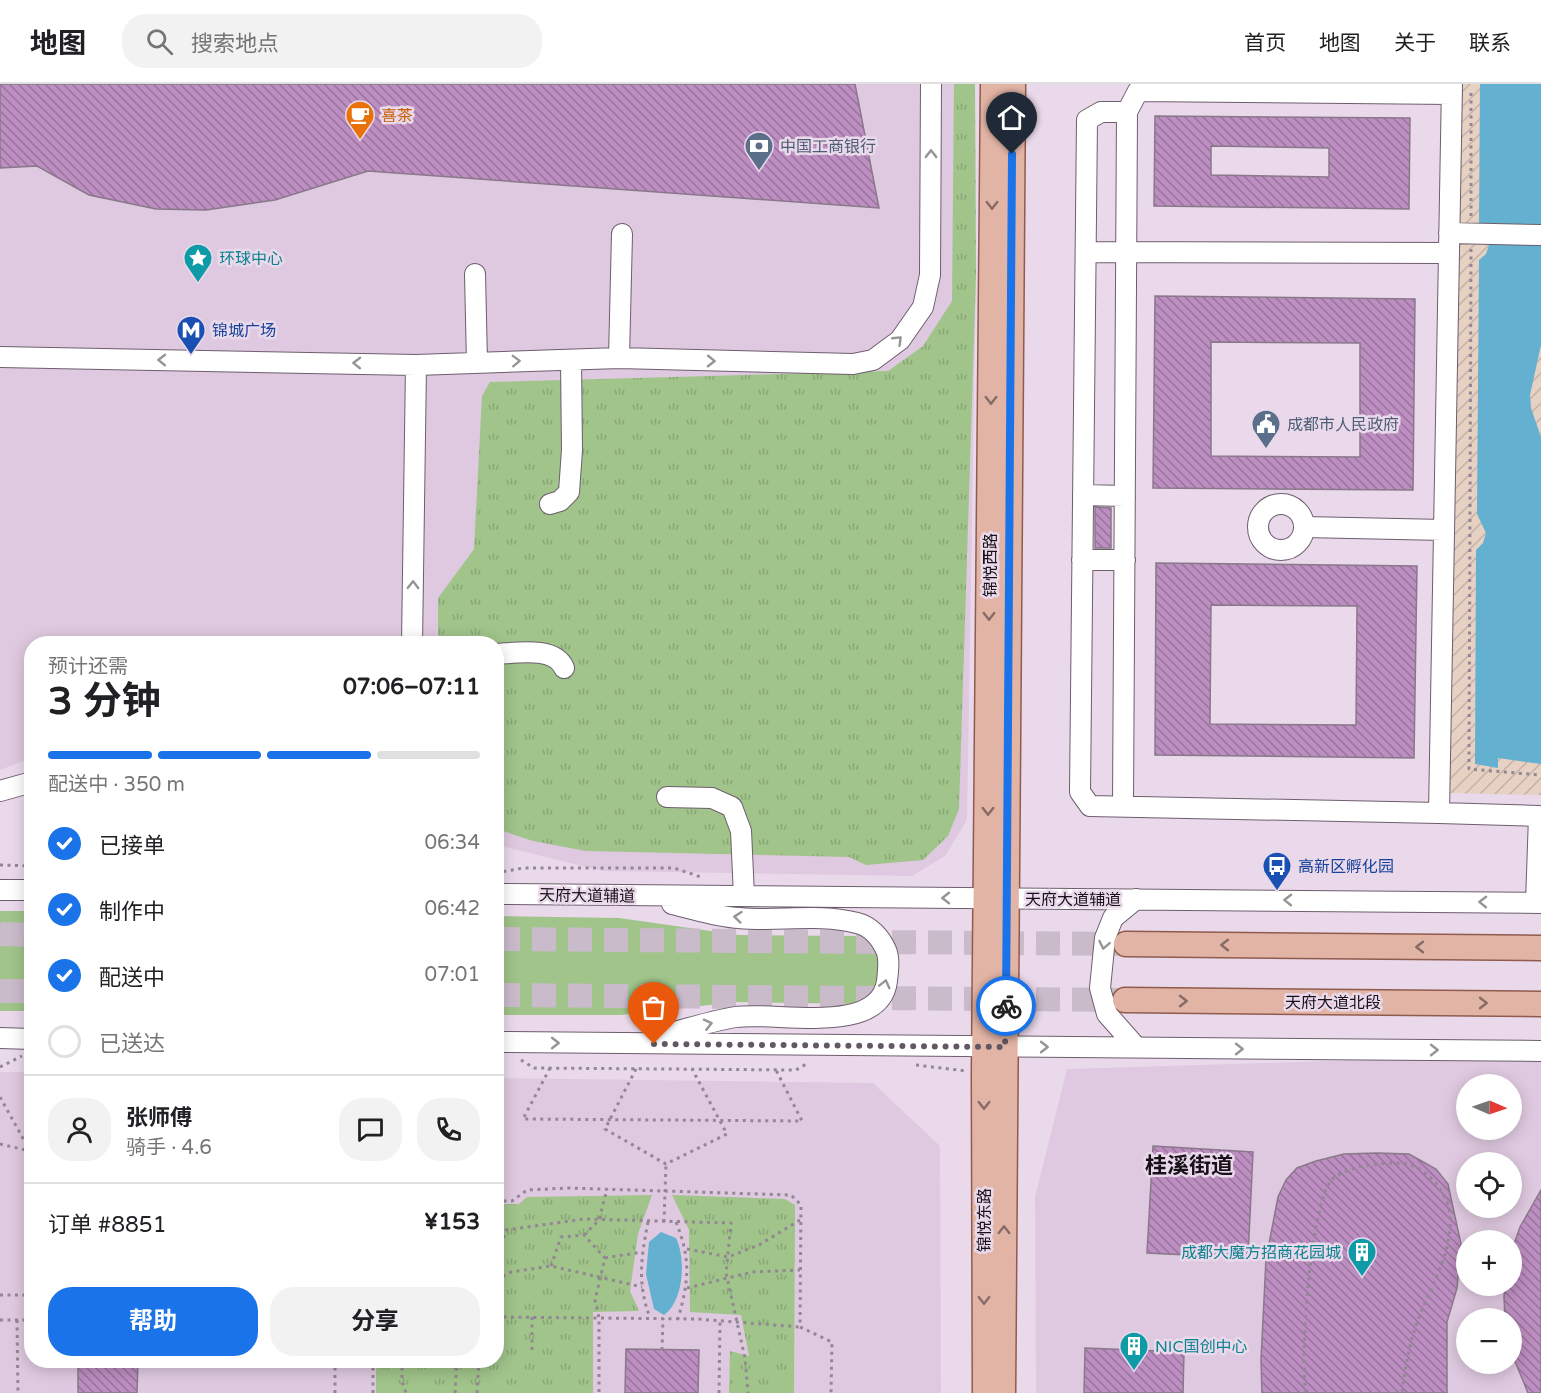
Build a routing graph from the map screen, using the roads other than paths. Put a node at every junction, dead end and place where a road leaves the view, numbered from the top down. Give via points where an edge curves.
1 (931, 84) edge
2 (993, 84) edge
3 (1012, 84) edge
4 (1452, 89) edge
5 (1127, 112) junction
6 (622, 234) dead end
7 (1541, 236) edge
8 (1449, 243) junction
9 (1086, 252) junction
10 (1127, 252) junction
11 (475, 274) dead end
12 (0, 357) edge
13 (619, 358) junction
14 (571, 360) junction
15 (477, 363) junction
16 (416, 364) junction
17 (1083, 495) junction
18 (1125, 496) junction
19 (550, 504) dead end
20 (1304, 527) dead end
21 (1444, 530) junction
22 (1082, 560) junction
23 (1125, 560) junction
24 (412, 636) edge
25 (504, 654) edge
26 (564, 668) dead end
27 (24, 784) edge
28 (0, 791) edge
29 (667, 797) dead end
30 (1123, 806) junction
31 (1438, 813) junction
32 (0, 890) edge
33 (24, 890) edge
34 (506, 894) edge
35 (633, 895) junction
36 (744, 896) junction
37 (997, 898) junction
38 (1136, 899) junction
39 (1539, 903) edge
40 (1126, 944) tunnel mouth
41 (1541, 948) edge
42 (1125, 1000) tunnel mouth
43 (1541, 1004) edge
44 (0, 1038) edge
45 (504, 1042) edge
46 (24, 1043) edge
47 (631, 1044) junction
48 (994, 1047) junction
49 (1137, 1048) junction
50 (1541, 1051) edge
51 (985, 1393) edge
52 (1003, 1393) edge

13 -> 1 street via 853,364 873,360 900,340 923,307 930,275
2 -> 37 main road, 锦悦西路
3 - 37 main road, 锦悦西路
4 - 5 street via 1138,91
4 - 8 street
5 - 9 street via 1101,112 1088,120
5 - 10 street
6 - 13 street
7 - 8 street via 1475,235
8 - 10 street
8 - 21 street
9 - 10 street
9 - 17 street
10 - 18 street
11 - 15 street
16 -> 12 street
13 - 14 street
15 -> 14 street
14 - 19 street via 569,492
15 - 16 street
24 -> 16 street
17 - 18 street
17 - 22 street
18 - 23 street
20 - 21 street
21 - 31 street
22 - 23 street
22 - 30 street via 1080,792 1090,806
23 - 30 street
25 - 26 street via 550,654
27 - 28 street
29 - 36 street via 712,798 732,807 741,831
30 - 31 street
31 - 39 street via 1539,816
32 - 33 street
34 - 35 street, 天府大道辅道
35 - 36 street, 天府大道辅道
47 -> 35 street via 738,1017 834,1017 859,1013 875,1006 886,988 888,969 887,951 875,932 859,923 737,918
37 -> 36 street, 天府大道辅道
37 - 38 street, 天府大道辅道
37 - 48 main road, 锦悦西路
39 -> 38 street, 天府大道辅道
38 -> 49 street via 1113,918 1105,938 1100,988 1107,1014
41 -> 40 main road
42 -> 43 main road, 天府大道北段
44 - 46 street
45 -> 47 street
47 - 48 street
48 -> 49 street
48 -> 51 main road, 锦悦东路 via 984,1073
52 -> 48 main road, 锦悦东路
49 -> 50 street

